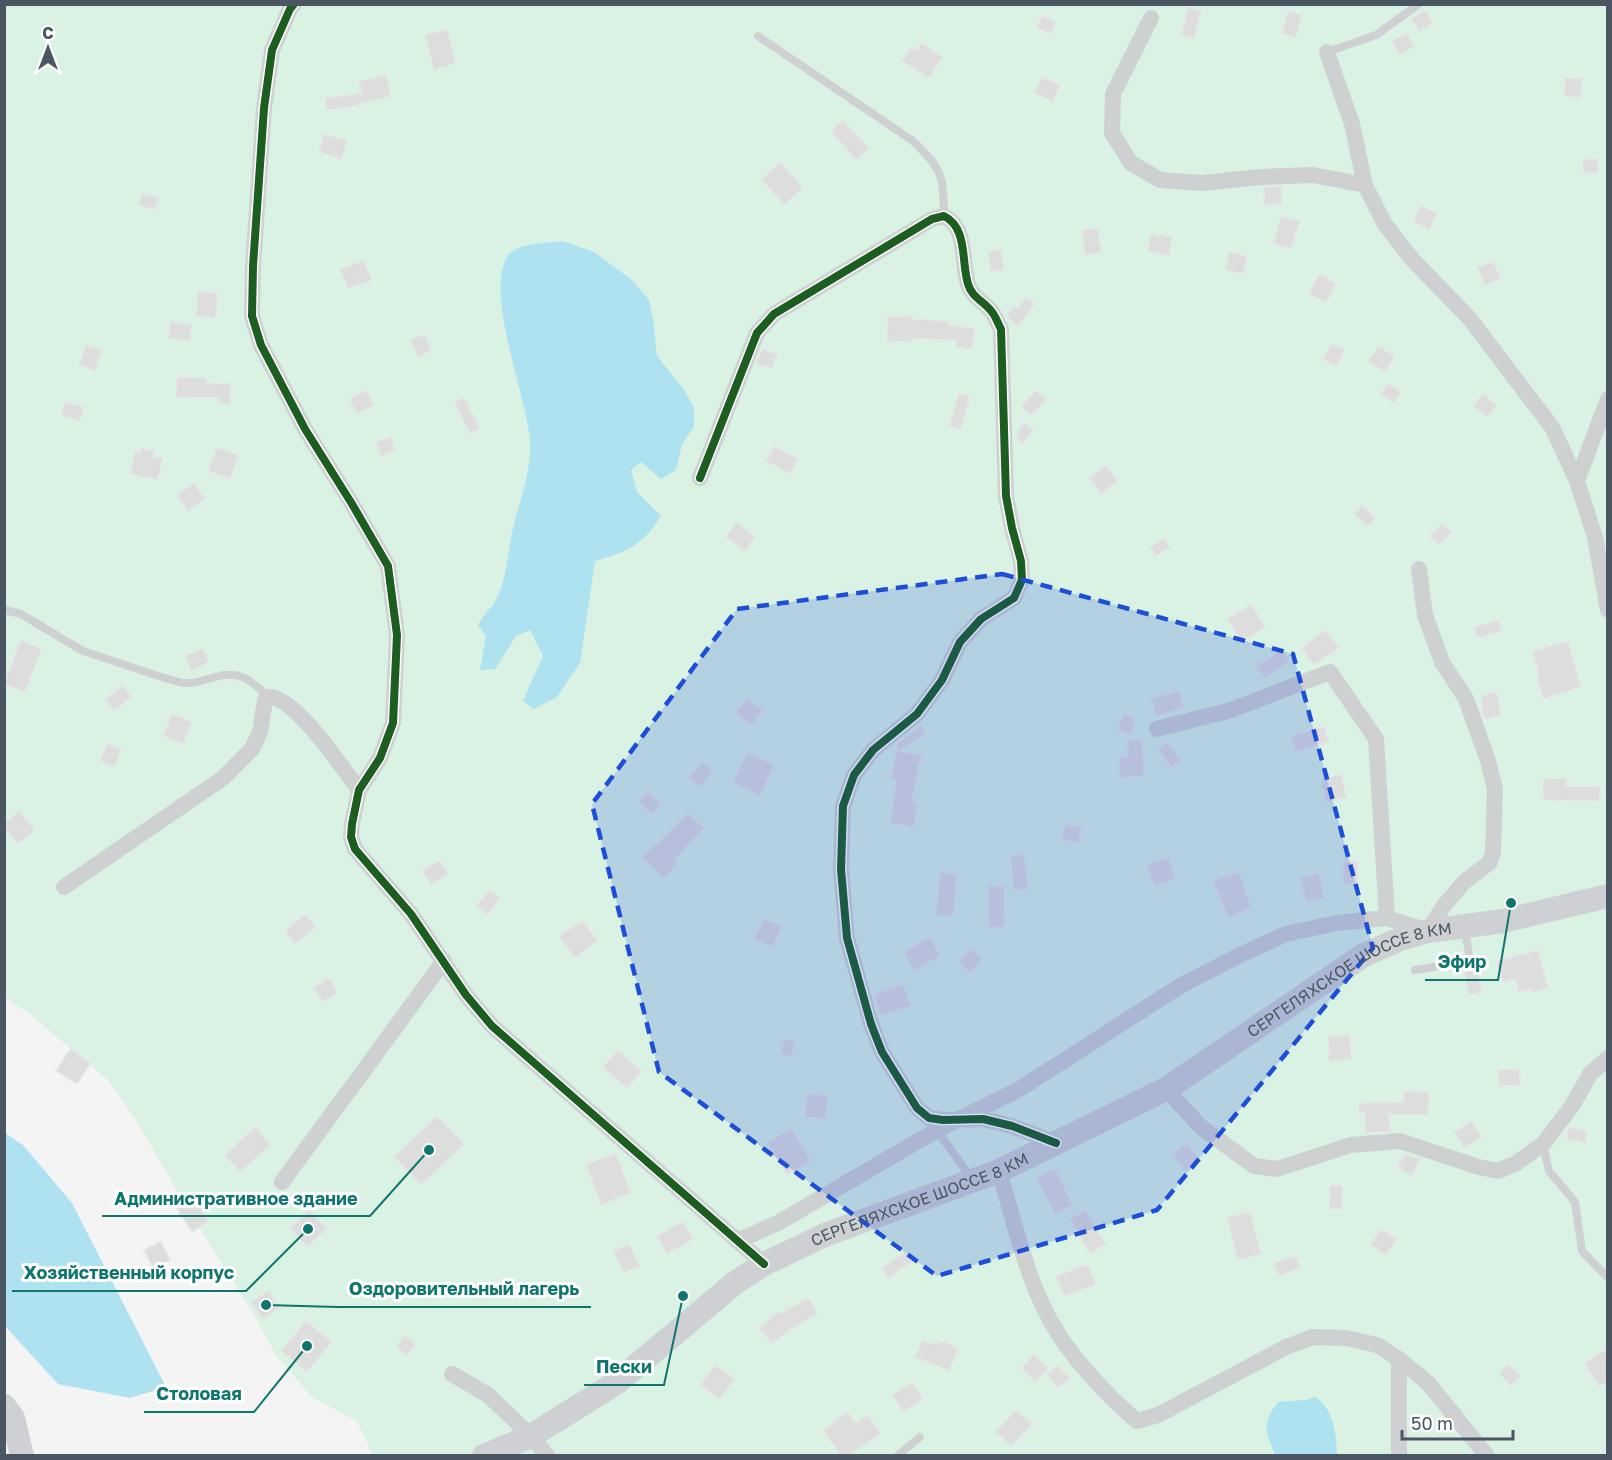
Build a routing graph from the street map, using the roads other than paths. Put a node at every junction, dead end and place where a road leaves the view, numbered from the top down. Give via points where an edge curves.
1 (294, 4) edge
2 (1419, 4) edge
3 (1151, 18) dead end
4 (758, 36) dead end
5 (1327, 52) joint
6 (1365, 185) junction
7 (944, 216) junction
8 (1608, 399) edge
9 (700, 478) dead end
10 (1577, 481) junction
11 (1419, 569) dead end
12 (4, 610) edge
13 (1608, 610) edge
14 (270, 697) junction
15 (1157, 729) dead end
16 (359, 790) junction
17 (64, 887) dead end
18 (1608, 896) edge
19 (1387, 918) junction
20 (1465, 925) junction
21 (1428, 931) junction
22 (444, 961) junction
23 (1415, 970) dead end
24 (1608, 1058) edge
25 (1166, 1089) junction
26 (959, 1119) junction
27 (937, 1130) junction
28 (1056, 1143) junction
29 (1543, 1144) junction
30 (999, 1171) junction
31 (973, 1181) junction
32 (282, 1182) dead end
33 (737, 1241) junction
34 (764, 1264) junction
35 (1608, 1278) edge
36 (1399, 1359) junction
37 (452, 1374) dead end
38 (4, 1406) edge
39 (531, 1436) junction
40 (920, 1437) dead end
41 (22, 1455) edge
42 (484, 1455) edge
43 (547, 1455) edge
44 (897, 1455) edge
45 (1399, 1455) edge
46 (1487, 1455) edge

1 - 16 street via 272,50 264,108 252,316 261,345 305,429 388,567 397,635 393,723 380,758
2 - 5 lane via 1376,35
3 - 6 street via 1113,94 1112,133 1131,163 1160,180 1203,183 1313,175
4 - 7 lane via 926,153 943,180
5 - 6 street via 1352,123
6 - 10 street via 1384,223 1412,259 1469,318 1552,427
7 - 9 street via 932,219 774,314 757,333
7 - 26 street via 958,229 973,296 992,312 1001,329 1006,496 1022,580 1014,598 981,619 960,642 942,680 917,714 873,750 854,775 843,806 841,869 848,938 859,986 882,1053 917,1108 929,1118
8 - 10 street
10 - 13 street via 1594,537
11 - 21 street via 1425,615 1442,662 1466,699 1495,789 1490,862 1463,883
12 - 14 lane via 21,614 82,651 161,677 193,683 236,675
14 - 16 street via 280,700 320,735
14 - 17 street via 265,700 260,732 252,749 223,778
15 - 19 street via 1231,710 1330,672 1376,739
16 - 22 street via 351,837 355,849 411,914
18 - 20 main road, СЕРГЕЛЯХСКОЕ ШОССЕ 8 КМ via 1503,921
19 - 21 street
19 - 26 street via 1286,934 1239,955 1180,986 1018,1090
20 - 21 main road, СЕРГЕЛЯХСКОЕ ШОССЕ 8 КМ
20 - 23 lane via 1470,961
21 - 25 main road, СЕРГЕЛЯХСКОЕ ШОССЕ 8 КМ via 1364,955
22 - 32 street
22 - 33 street via 492,1026
24 - 29 street via 1590,1074
25 - 28 main road, СЕРГЕЛЯХСКОЕ ШОССЕ 8 КМ
25 - 29 street via 1201,1127 1254,1166 1277,1169 1351,1145 1400,1141 1498,1171
26 - 27 street
26 - 28 street via 993,1121
27 - 31 lane
27 - 33 street via 818,1201
28 - 30 main road, СЕРГЕЛЯХСКОЕ ШОССЕ 8 КМ
29 - 35 lane via 1550,1171 1575,1202 1582,1251
30 - 31 main road, СЕРГЕЛЯХСКОЕ ШОССЕ 8 КМ
30 - 36 street via 1026,1264 1050,1320 1087,1371 1137,1421 1158,1415 1286,1347 1313,1337 1377,1345
31 - 34 main road, СЕРГЕЛЯХСКОЕ ШОССЕ 8 КМ via 827,1234
33 - 34 street
34 - 39 main road, СЕРГЕЛЯХСКОЕ ШОССЕ 8 КМ via 736,1282 616,1383
36 - 45 street
36 - 46 street via 1429,1384
37 - 39 street via 488,1395
38 - 41 main road via 13,1418
39 - 42 main road, СЕРГЕЛЯХСКОЕ ШОССЕ 8 КМ
39 - 43 street
40 - 44 lane

